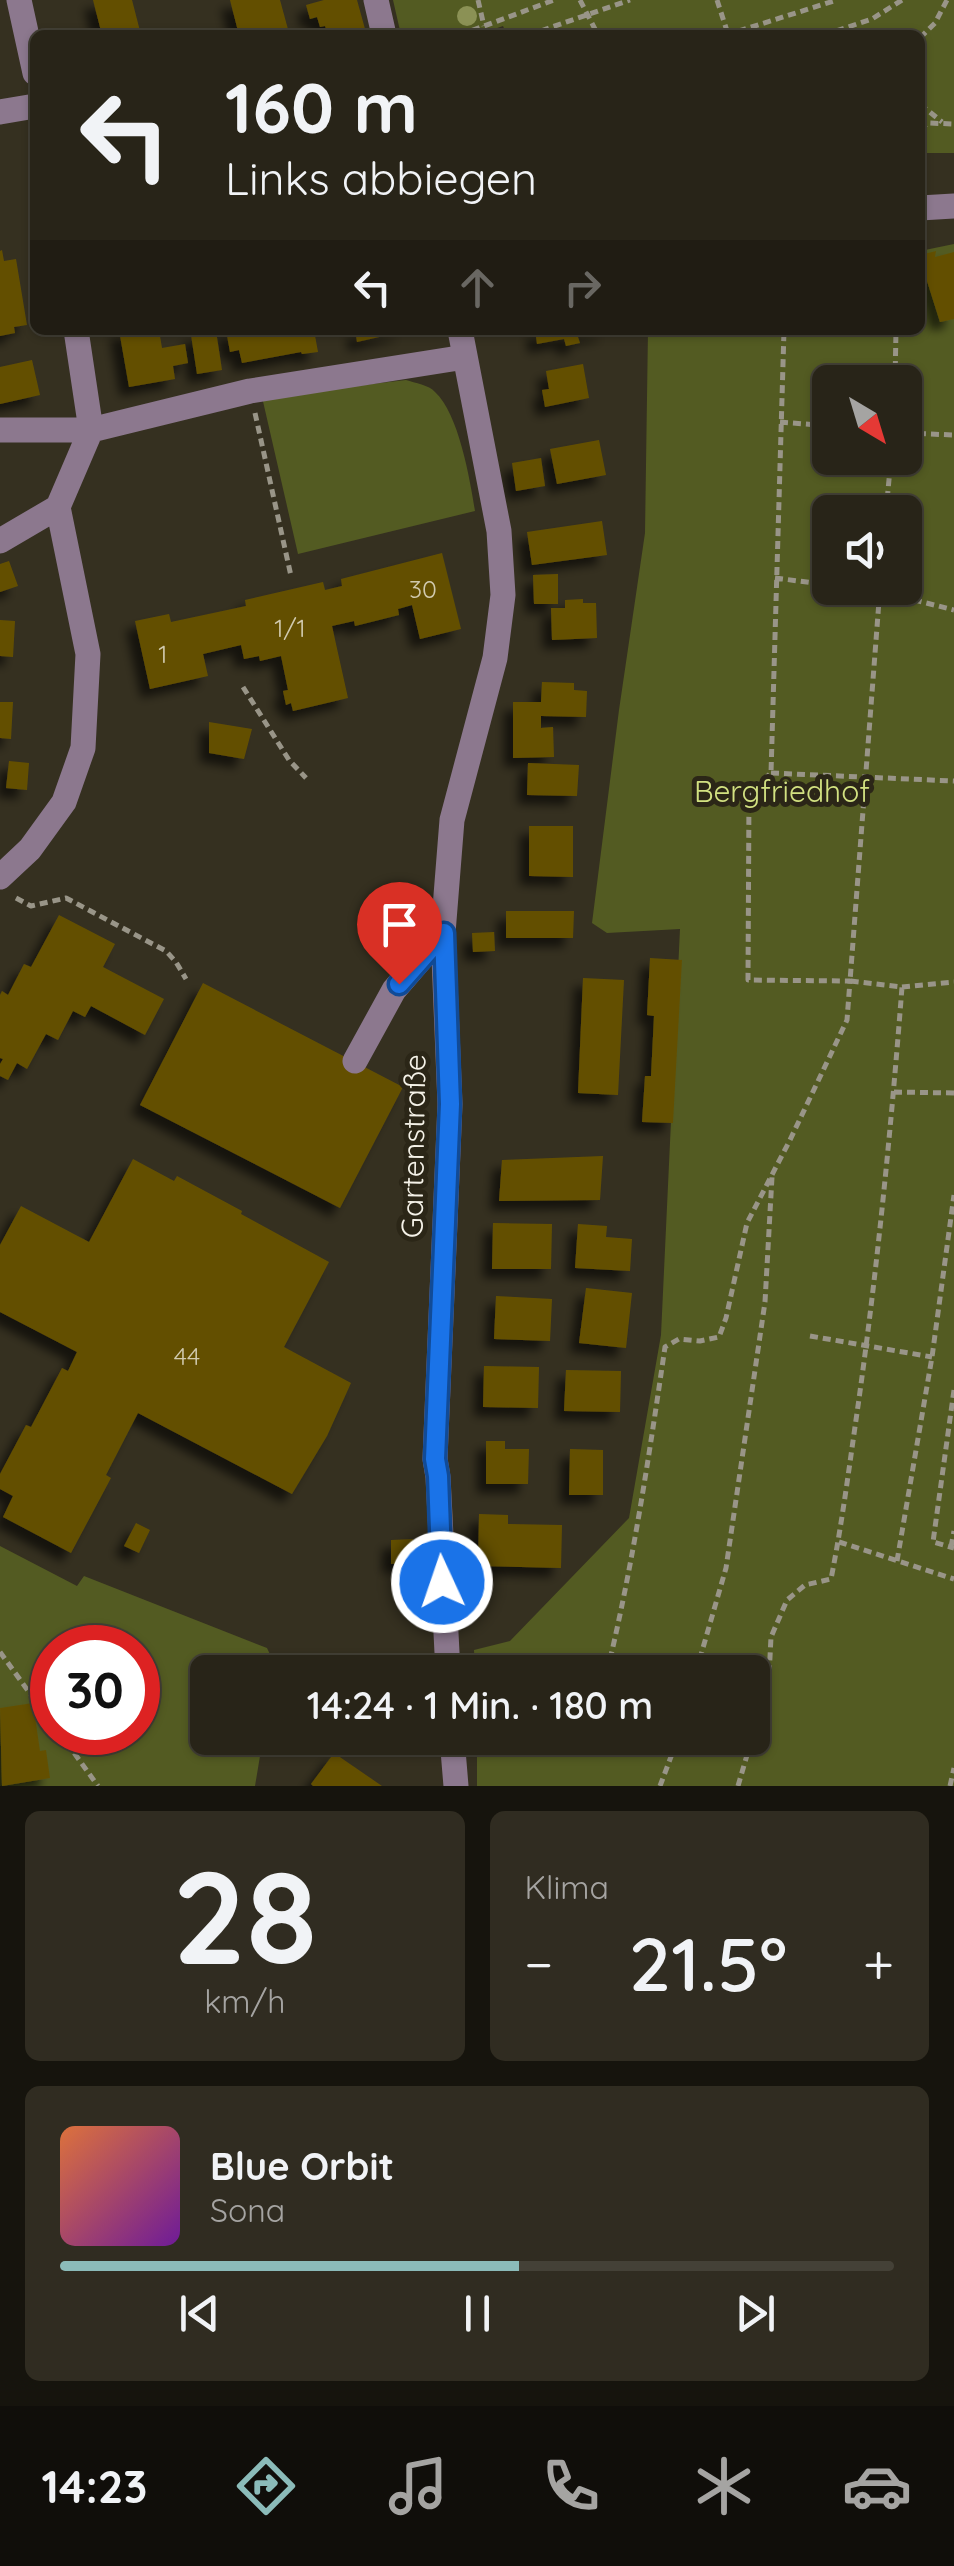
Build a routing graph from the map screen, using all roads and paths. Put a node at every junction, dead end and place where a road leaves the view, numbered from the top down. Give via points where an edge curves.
1 (19, 0) edge
2 (376, 0) edge
3 (478, 0) edge
4 (554, 0) edge
5 (580, 0) edge
6 (630, 0) edge
7 (717, 0) edge
8 (837, 0) edge
9 (902, 0) edge
10 (946, 0) edge
11 (589, 16) junction
12 (484, 26) junction
13 (383, 30) edge
14 (473, 30) edge
15 (545, 30) edge
16 (596, 30) edge
17 (726, 30) edge
18 (740, 30) edge
19 (840, 30) edge
20 (925, 33) edge
21 (30, 50) edge
22 (30, 107) edge
23 (925, 108) edge
24 (0, 112) edge
25 (944, 123) junction
26 (954, 124) edge
27 (925, 125) edge
28 (954, 206) edge
29 (925, 208) edge
30 (77, 335) edge
31 (461, 335) edge
32 (784, 335) edge
33 (896, 335) edge
34 (465, 357) junction
35 (895, 365) edge
36 (250, 390) junction
37 (780, 422) junction
38 (812, 425) edge
39 (0, 430) edge
40 (91, 430) junction
41 (922, 433) edge
42 (954, 436) edge
43 (58, 507) junction
44 (0, 541) edge
45 (291, 576) dead end
46 (775, 578) junction
47 (812, 583) edge
48 (922, 601) edge
49 (878, 605) edge
50 (954, 610) edge
51 (244, 687) dead end
52 (770, 773) junction
53 (306, 778) dead end
54 (864, 778) junction
55 (954, 781) edge
56 (8, 888) edge
57 (444, 933) junction
58 (186, 980) dead end
59 (850, 981) junction
60 (954, 982) edge
61 (902, 988) junction
62 (355, 1061) dead end
63 (894, 1092) junction
64 (954, 1093) edge
65 (772, 1174) junction
66 (954, 1195) edge
67 (810, 1336) dead end
68 (866, 1347) junction
69 (932, 1357) junction
70 (954, 1390) edge
71 (954, 1531) edge
72 (838, 1542) junction
73 (953, 1548) edge
74 (897, 1561) junction
75 (954, 1579) edge
76 (0, 1652) edge
77 (447, 1655) edge
78 (610, 1655) edge
79 (701, 1655) edge
80 (770, 1676) edge
81 (30, 1694) edge
82 (76, 1755) edge
83 (453, 1755) edge
84 (672, 1755) edge
85 (747, 1755) edge
86 (954, 1768) edge
87 (98, 1786) edge
88 (456, 1786) edge
89 (660, 1786) edge
90 (738, 1786) edge
91 (950, 1786) edge

1 - 21 street
2 - 13 street
3 - 12 path
4 - 12 path
5 - 11 path
6 - 11 path
7 - 17 path
8 - 18 path
9 - 19 path
10 - 20 path
11 - 15 path
11 - 16 path
12 - 14 path
22 - 24 street
23 - 25 path
25 - 26 path
25 - 27 path
28 - 29 street
30 - 40 street
31 - 34 street, Gartenstraße
32 - 37 path
33 - 35 path
34 - 36 street
34 - 57 street, Gartenstraße via 498,531 503,595 494,658 452,820
36 - 40 street
36 - 45 path
37 - 38 path
37 - 46 path
39 - 40 street
40 - 43 street
41 - 42 path
43 - 44 street
43 - 56 street via 88,654 82,748 64,802
46 - 47 path
46 - 52 path
48 - 50 path
49 - 54 path
51 - 53 path
52 - 54 path
52 - 59 path via 749,792 748,980
54 - 55 path
54 - 59 path
56 - 58 path via 31,906 66,898 140,935 166,951
57 - 62 street via 394,990
57 - 77 street, Gartenstraße via 450,1104 435,1459
59 - 61 path
59 - 65 path via 847,1020
60 - 61 path
61 - 63 path
63 - 64 path
63 - 68 path
65 - 78 path via 747,1222 719,1337 678,1339 665,1347
65 - 79 path via 765,1302 743,1461 726,1568
66 - 69 path
67 - 68 path
68 - 69 path
68 - 72 path
69 - 74 path
70 - 73 path via 933,1542
71 - 73 path
72 - 74 path
72 - 80 path via 831,1579 805,1585 787,1600 771,1637
74 - 75 path
76 - 81 path
82 - 87 path
83 - 88 street
84 - 89 path
85 - 90 path
86 - 91 path

